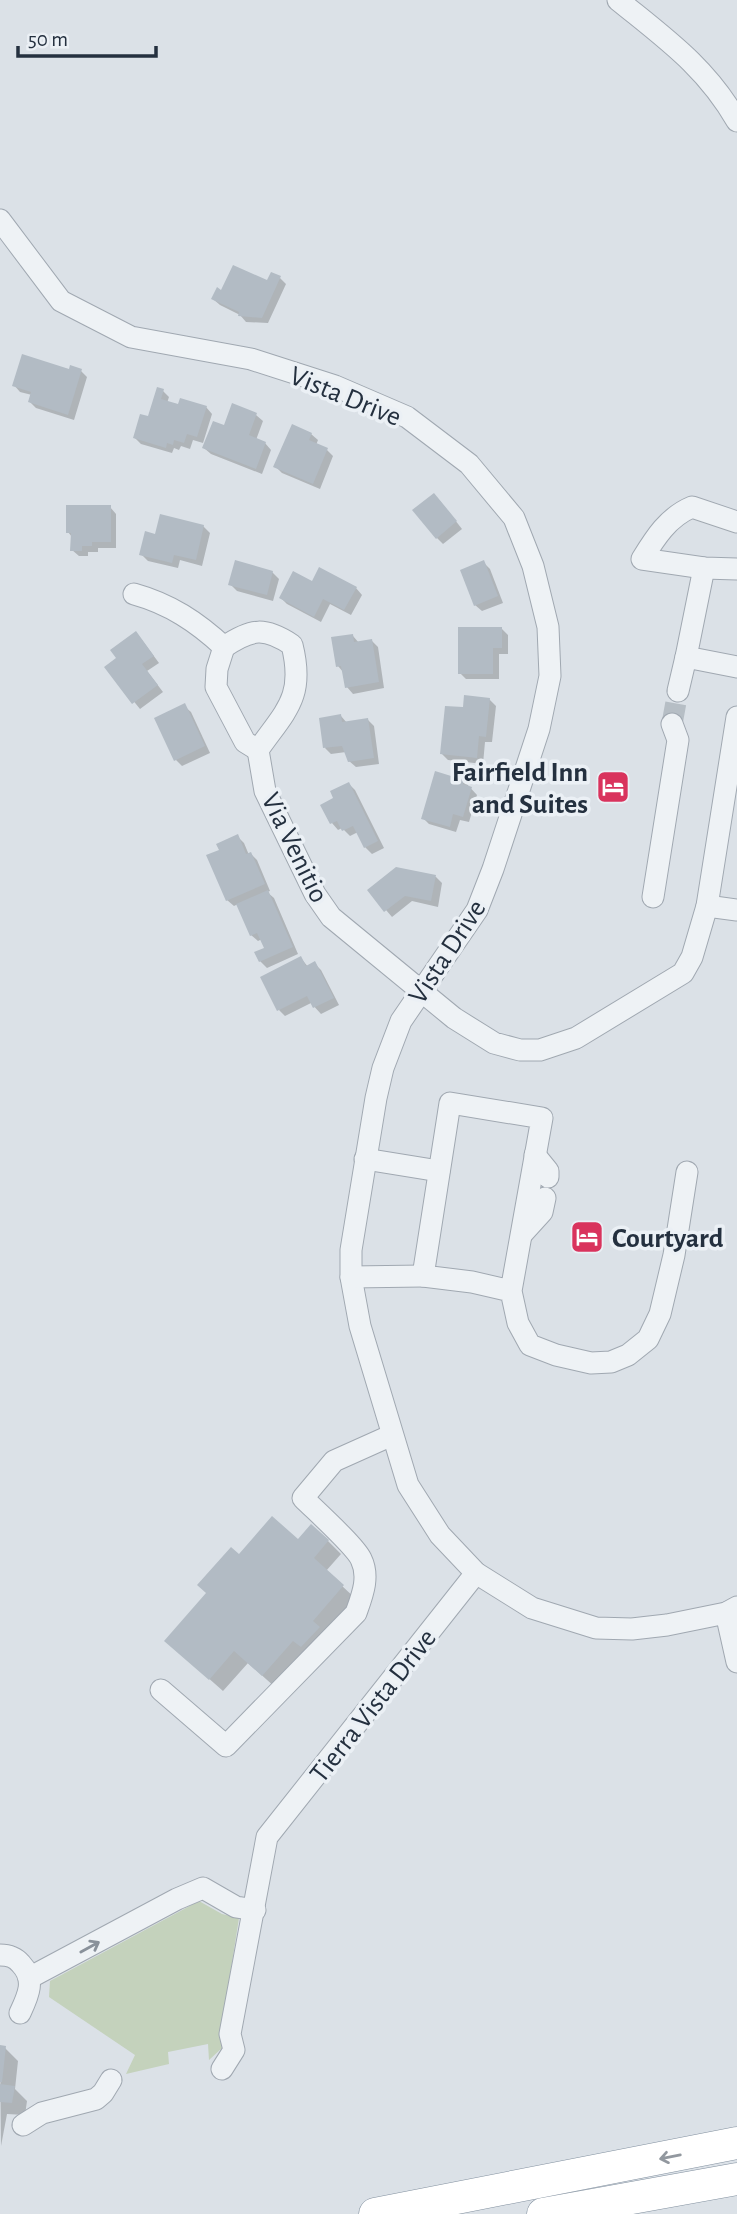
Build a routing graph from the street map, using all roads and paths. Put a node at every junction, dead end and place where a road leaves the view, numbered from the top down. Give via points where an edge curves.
1 (618, 0) edge
2 (737, 121) edge
3 (0, 220) edge
4 (737, 522) edge
5 (704, 568) junction
6 (736, 571) edge
7 (134, 593) dead end
8 (225, 646) junction
9 (686, 657) junction
10 (737, 667) edge
11 (678, 691) tunnel mouth
12 (737, 717) edge
13 (672, 724) tunnel mouth
14 (258, 750) junction
15 (653, 897) dead end
16 (707, 906) junction
17 (737, 910) edge
18 (421, 990) junction
19 (535, 1155) junction
20 (365, 1159) junction
21 (439, 1171) junction
22 (687, 1172) dead end
23 (522, 1234) junction
24 (423, 1276) junction
25 (351, 1277) junction
26 (511, 1291) junction
27 (392, 1435) junction
28 (477, 1573) junction
29 (731, 1610) edge
30 (737, 1662) edge
31 (160, 1690) dead end
32 (255, 1910) junction
33 (18, 1964) edge
34 (16, 2016) edge
35 (222, 2069) dead end
36 (111, 2080) dead end
37 (23, 2125) dead end
38 (737, 2143) edge
39 (737, 2179) edge
40 (375, 2214) edge
41 (543, 2214) edge

1 - 2 street via 685,53
3 - 18 street, Vista Drive via 61,301 131,337 251,359 335,386 407,417 469,464 514,518 533,566 548,627 550,676 535,741 494,869 477,910
4 - 5 street via 691,507 679,512 657,535 642,559
5 - 6 street
5 - 9 street
7 - 8 street via 175,609
8 - 14 street via 216,687 245,742
8 - 14 street via 254,631 275,634 292,645 298,667 295,697
9 - 10 street
9 - 11 street
12 - 16 street, Via Venitio
13 - 15 street via 678,740
14 - 18 street, Via Venitio via 265,790 315,894 331,917
16 - 17 street
16 - 18 street, Via Venitio via 683,973 576,1038 540,1050 494,1043
18 - 20 street, Vista Drive via 401,1021 387,1057
19 - 21 street via 542,1118 450,1103
19 - 23 street
19 - 23 street via 548,1171 546,1188 542,1212
20 - 21 street
20 - 25 street, Vista Drive
21 - 24 street
22 - 26 street via 660,1314 648,1339 628,1355 591,1363 530,1345 518,1323
23 - 26 street
24 - 25 street
24 - 26 street
25 - 27 street, Vista Drive via 359,1326
27 - 28 street, Vista Drive via 408,1485 440,1535
27 - 31 street via 334,1461 303,1498 361,1558 365,1590 356,1613 226,1746
28 - 29 street, Vista Drive via 532,1608 596,1628 667,1625
28 - 32 street, Tierra Vista Drive via 267,1837
29 - 30 street
33 -> 32 street via 203,1888 236,1907
32 - 35 street via 230,2034 234,2050
33 - 34 street via 28,1995
36 - 37 street via 96,2099 42,2113
38 -> 40 highway
39 - 41 highway

